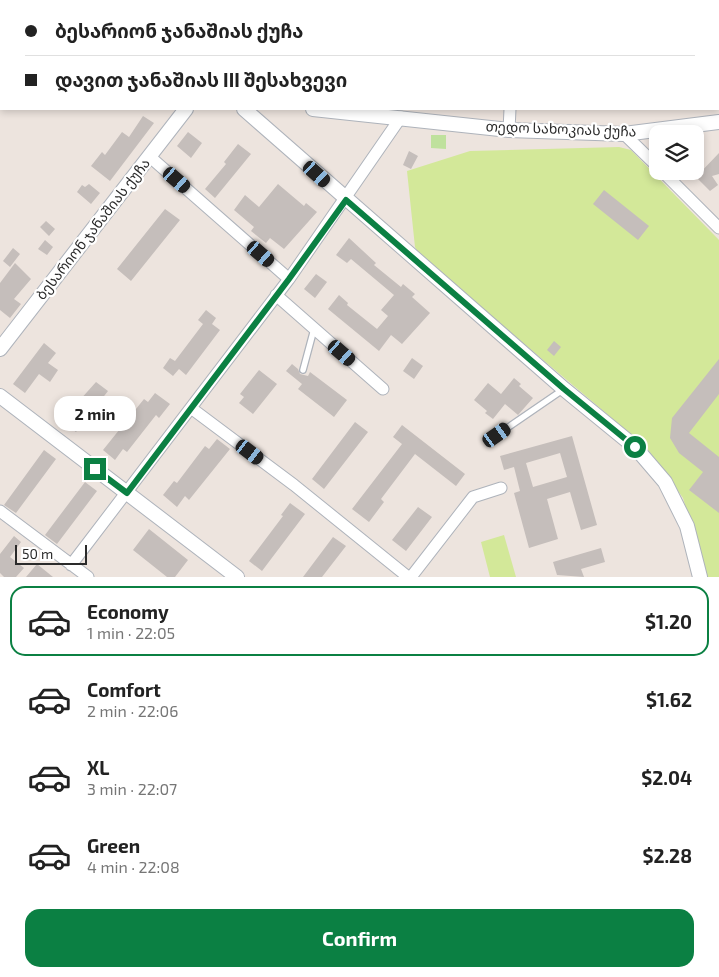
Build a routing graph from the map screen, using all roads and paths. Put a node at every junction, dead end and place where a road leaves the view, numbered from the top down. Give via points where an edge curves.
1 (185, 110) edge
2 (245, 110) edge
3 (324, 110) edge
4 (510, 110) edge
5 (401, 117) junction
6 (719, 122) edge
7 (509, 130) junction
8 (624, 134) junction
9 (149, 156) junction
10 (649, 158) edge
11 (671, 180) edge
12 (346, 200) junction
13 (719, 228) edge
14 (289, 279) junction
15 (276, 295) junction
16 (314, 329) junction
17 (0, 348) edge
18 (303, 370) dead end
19 (383, 389) dead end
20 (564, 389) junction
21 (0, 396) edge
22 (191, 408) junction
23 (497, 435) dead end
24 (501, 488) dead end
25 (127, 493) junction
26 (0, 511) edge
27 (71, 565) junction
28 (88, 577) edge
29 (237, 577) edge
30 (409, 577) edge
31 (700, 577) edge

1 - 9 street, ბესარიონ ჯანაშიას ქუჩა
2 - 12 street
3 - 5 street, თედო სახოკიას ქუჩა
4 - 7 street
5 - 7 street, თედო სახოკიას ქუჩა
5 - 12 street
6 - 8 street, თედო სახოკიას ქუჩა
7 - 8 street, თედო სახოკიას ქუჩა
8 - 10 street
9 - 14 street
9 - 17 street, ბესარიონ ჯანაშიას ქუჩა
11 - 13 street
12 - 14 street
12 - 20 street
14 - 15 street
15 - 16 street
15 - 22 street
16 - 18 lane
16 - 19 street
20 - 23 lane
20 - 31 street via 635,447 665,482 687,526
21 - 25 street
22 - 25 street
22 - 30 street
24 - 30 street via 473,497
25 - 27 street
25 - 29 street
26 - 27 street
27 - 28 street

